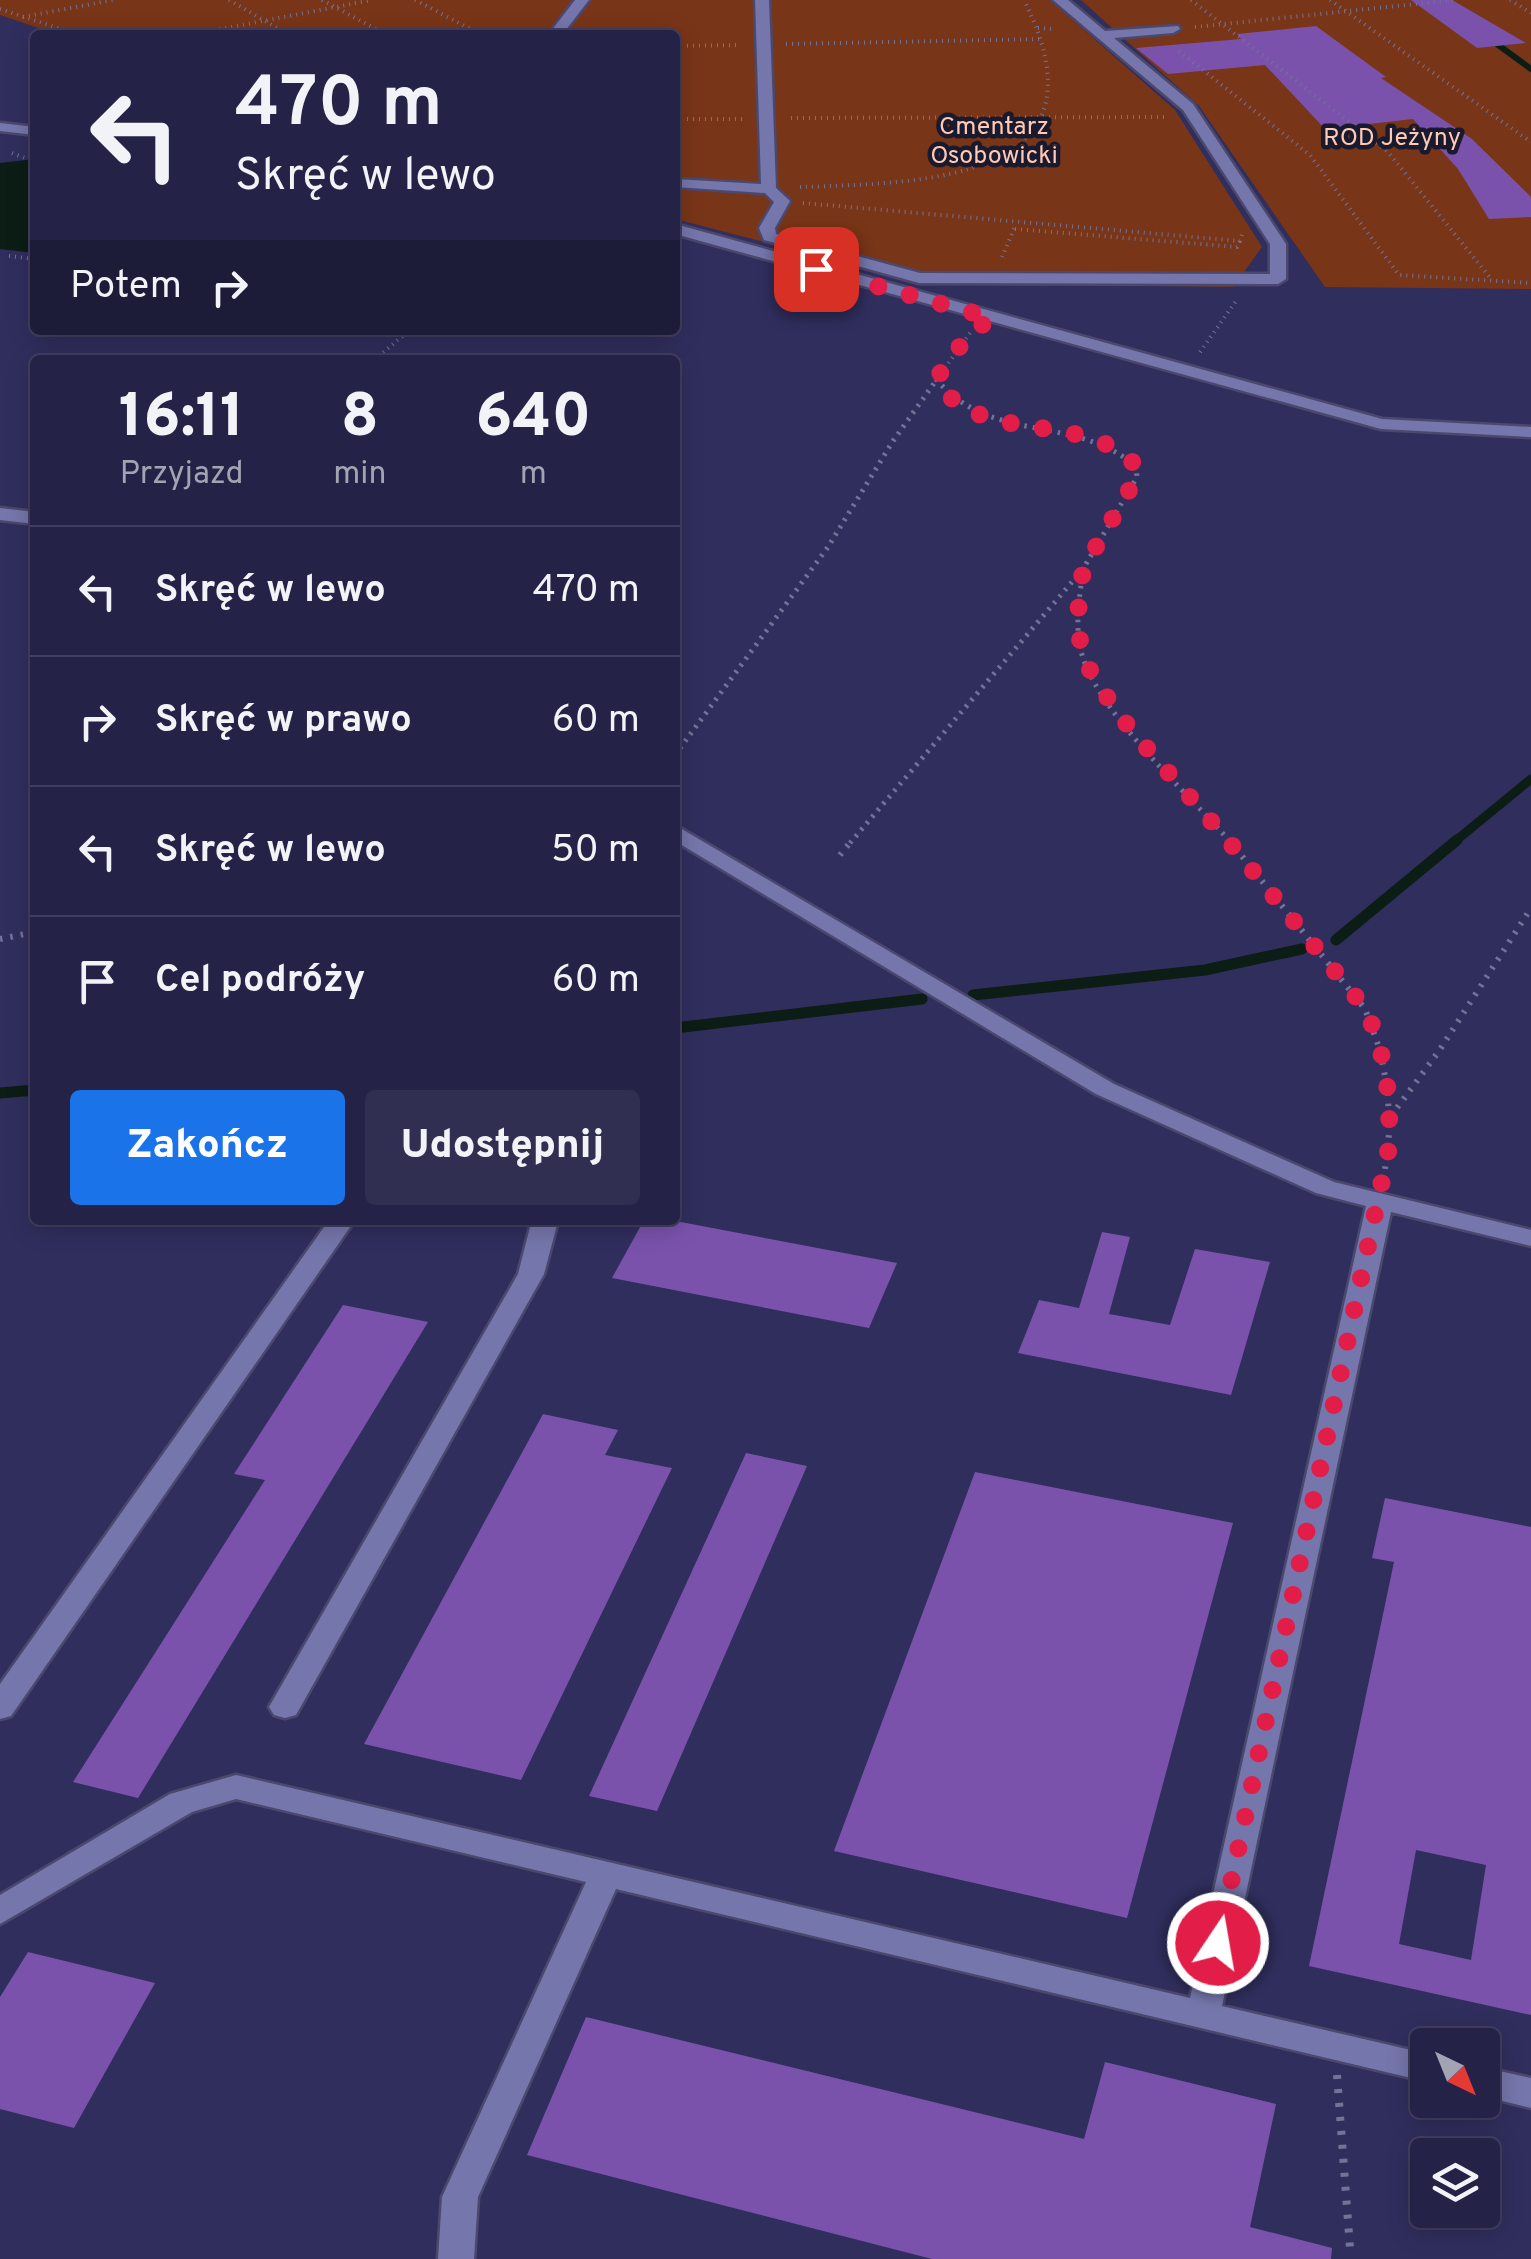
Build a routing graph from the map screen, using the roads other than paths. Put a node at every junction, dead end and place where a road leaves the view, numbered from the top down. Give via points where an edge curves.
1 (582, 0) edge
2 (762, 0) edge
3 (1060, 0) edge
4 (1174, 29) road end
5 (559, 30) edge
6 (1100, 35) junction
7 (0, 127) edge
8 (30, 131) edge
9 (680, 183) edge
10 (769, 189) junction
11 (680, 230) edge
12 (1531, 432) edge
13 (0, 514) edge
14 (30, 517) edge
15 (680, 835) edge
16 (1380, 1201) junction
17 (338, 1225) edge
18 (544, 1225) edge
19 (1531, 1238) edge
20 (285, 1707) dead end
21 (0, 1708) edge
22 (605, 1876) junction
23 (0, 1911) edge
24 (1202, 2016) junction
25 (1410, 2064) edge
26 (1500, 2086) edge
27 (1531, 2093) edge
28 (456, 2259) edge

1 - 5 lane
2 - 10 lane
3 - 6 lane
4 - 6 lane
6 - 10 lane via 1188,107 1278,244 1278,279 919,278 769,237 782,200
7 - 8 lane
9 - 10 lane
11 - 12 lane via 1381,424
13 - 14 lane
15 - 16 lane via 1106,1089 1325,1188
16 - 19 lane
16 - 24 lane
17 - 21 lane
18 - 20 lane via 531,1274
22 - 23 lane via 236,1787 181,1804
22 - 24 lane
22 - 28 lane via 460,2197
24 - 25 lane
26 - 27 lane

